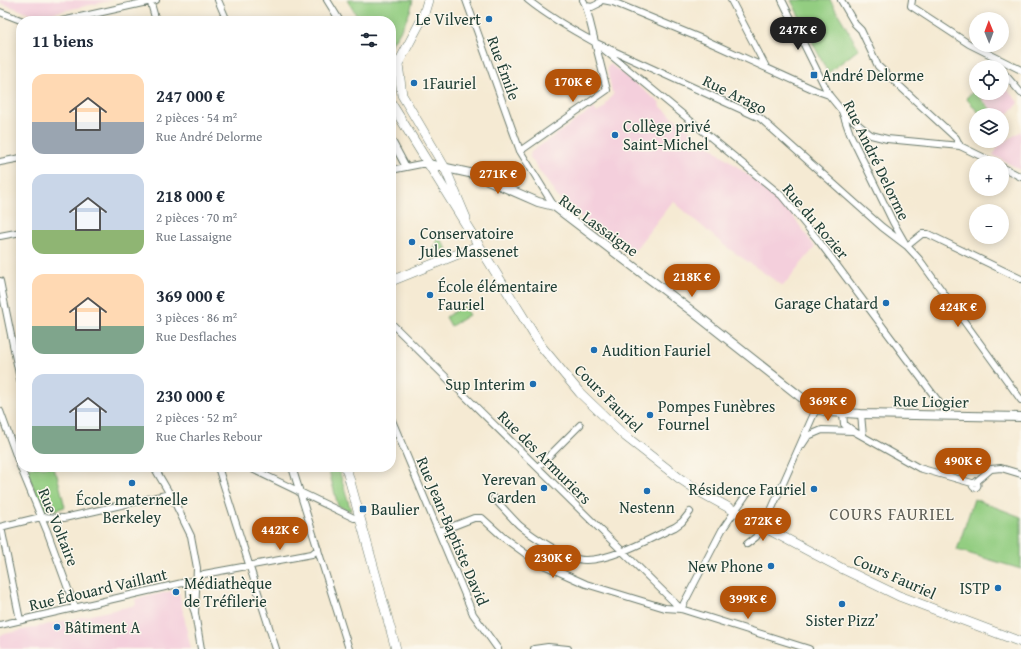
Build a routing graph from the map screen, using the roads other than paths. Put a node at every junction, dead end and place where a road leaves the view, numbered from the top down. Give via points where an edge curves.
1 (135, 0) edge
2 (152, 0) edge
3 (218, 0) edge
4 (327, 0) edge
5 (428, 0) edge
6 (466, 0) edge
7 (528, 0) edge
8 (602, 0) edge
9 (731, 0) edge
10 (782, 0) edge
11 (841, 0) edge
12 (912, 0) edge
13 (584, 3) edge
14 (124, 7) junction
15 (0, 12) edge
16 (94, 16) edge
17 (155, 16) edge
18 (225, 16) edge
19 (337, 16) edge
20 (16, 18) edge
21 (596, 43) junction
22 (1000, 60) edge
23 (398, 64) joint
24 (1009, 64) edge
25 (766, 67) junction
26 (1021, 70) edge
27 (1009, 78) edge
28 (1021, 93) edge
29 (829, 95) junction
30 (396, 112) edge
31 (842, 112) junction
32 (960, 146) junction
33 (396, 148) edge
34 (520, 151) junction
35 (981, 156) edge
36 (16, 159) edge
37 (0, 162) edge
38 (428, 164) junction
39 (406, 167) junction
40 (445, 168) junction
41 (396, 169) edge
42 (1009, 171) edge
43 (1021, 177) edge
44 (554, 206) junction
45 (16, 233) edge
46 (0, 236) edge
47 (478, 246) junction
48 (907, 246) junction
49 (396, 279) edge
50 (1021, 279) edge
51 (0, 281) edge
52 (396, 328) edge
53 (16, 359) edge
54 (1021, 400) edge
55 (816, 409) junction
56 (0, 411) edge
57 (843, 413) junction
58 (861, 414) junction
59 (945, 415) junction
60 (1021, 417) edge
61 (580, 426) dead end
62 (396, 430) edge
63 (855, 432) junction
64 (863, 436) junction
65 (798, 452) junction
66 (16, 453) edge
67 (538, 468) junction
68 (23, 472) edge
69 (157, 472) edge
70 (220, 472) edge
71 (258, 472) edge
72 (294, 472) edge
73 (347, 472) edge
74 (1021, 474) edge
75 (748, 492) dead end
76 (300, 493) junction
77 (170, 494) junction
78 (494, 498) dead end
79 (734, 511) junction
80 (690, 512) dead end
81 (360, 516) junction
82 (41, 517) junction
83 (762, 526) junction
84 (0, 527) edge
85 (438, 530) junction
86 (747, 544) dead end
87 (318, 550) junction
88 (622, 551) junction
89 (250, 566) junction
90 (197, 578) junction
91 (191, 581) junction
92 (75, 608) junction
93 (681, 609) junction
94 (195, 613) junction
95 (20, 620) junction
96 (0, 625) edge
97 (1021, 642) edge
98 (200, 649) edge
99 (276, 649) edge
100 (349, 649) edge
101 (396, 649) edge
102 (498, 649) edge
103 (534, 649) edge
104 (568, 649) edge
105 (809, 649) edge

1 - 14 street
2 - 14 street
2 - 17 street
3 - 18 street
4 - 19 street
5 - 23 main road via 423,18
6 - 34 street, Rue Émile
7 - 21 street, Rue Arago via 571,30
8 - 13 street via 592,6
8 - 25 street via 613,2
9 - 25 street
10 - 29 street, Rue André Delorme
11 - 32 street via 861,30 878,66 956,138
12 - 22 street via 911,6 969,44
13 - 21 street
14 - 16 street
15 - 20 street
21 - 34 street via 607,90
21 - 48 street, Rue Arago via 760,118 882,227
21 - 59 street, Rue du Rozier via 782,196 823,246 944,409
23 - 40 main road, Cours Fauriel via 402,95
24 - 26 street
25 - 29 street
27 - 28 street
29 - 31 street, Rue André Delorme
30 - 38 main road, Cours Fauriel
31 - 32 street via 871,135 887,139
31 - 48 street, Rue André Delorme via 892,222
32 - 35 street
33 - 39 street
34 - 44 street, Rue Émile
36 - 37 street
38 - 39 street
38 - 40 street
38 - 47 main road, Cours Fauriel
39 - 41 street
40 - 44 street, Rue Lassaigne via 474,174 538,202
40 - 47 main road, Cours Fauriel
42 - 43 street
44 - 55 street, Rue Lassaigne
45 - 46 street
47 - 49 main road
47 - 79 main road, Cours Fauriel via 541,346 580,393 651,457 679,478
48 - 50 street via 922,234 928,234
48 - 54 street
51 - 53 street
52 - 67 street, Rue des Armuriers
55 - 57 street, Rue Liogier
55 - 65 street
56 - 66 street, Rue Voltaire
57 - 58 street, Rue Liogier
57 - 63 street via 844,424
58 - 59 street, Rue Liogier
58 - 64 street
59 - 60 street, Rue Liogier
61 - 67 street
62 - 85 street, Rue Jean-Baptiste David
63 - 64 street
63 - 65 street via 822,430 808,436
64 - 74 street via 919,468 974,483 991,469 1001,468
65 - 83 street
67 - 88 street, Rue des Armuriers
68 - 82 street, Rue Voltaire
69 - 77 street
70 - 89 street
71 - 76 street
72 - 76 street
73 - 81 main road
75 - 79 street
76 - 81 street via 354,518
76 - 87 street
77 - 82 street via 64,518
77 - 90 street via 191,536
78 - 88 street via 520,526 572,557 598,559
79 - 83 main road, Cours Fauriel
79 - 93 street
80 - 88 street via 675,527
81 - 101 main road
82 - 84 street
82 - 92 street, Rue Voltaire
83 - 86 street via 756,537
83 - 97 main road, Cours Fauriel via 898,596
84 - 95 street
85 - 93 street via 474,518 482,518 537,562 586,584 664,608
85 - 102 street, Rue Jean-Baptiste David via 473,614
87 - 89 street, Rue Édouard Vaillant via 312,554
87 - 100 street
88 - 93 street, Rue des Armuriers
89 - 90 street, Rue Édouard Vaillant via 204,574
89 - 99 street
90 - 91 street, Rue Édouard Vaillant
90 - 94 street
91 - 92 street, Rue Édouard Vaillant
91 - 94 street via 189,588
92 - 95 street, Rue Édouard Vaillant
93 - 105 street
94 - 98 street
95 - 96 street, Rue Édouard Vaillant
103 - 104 street via 548,646

